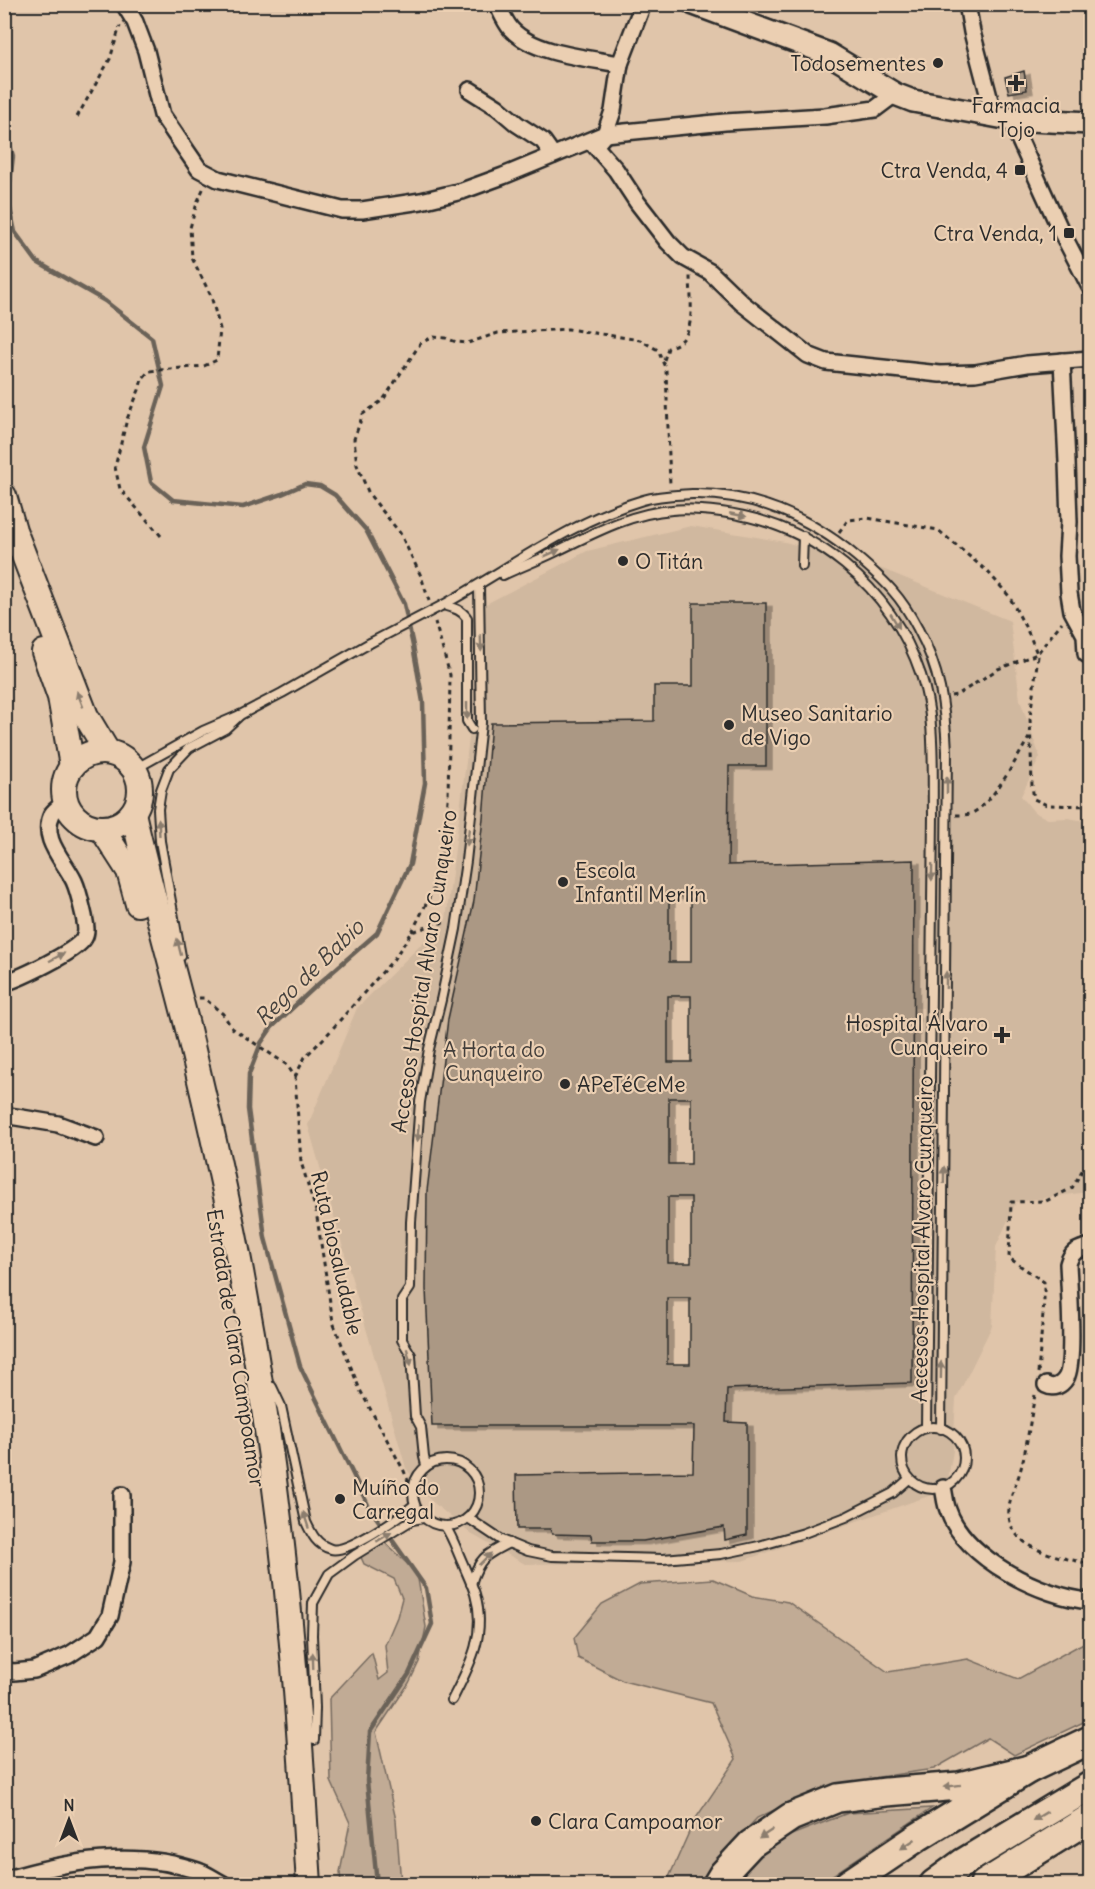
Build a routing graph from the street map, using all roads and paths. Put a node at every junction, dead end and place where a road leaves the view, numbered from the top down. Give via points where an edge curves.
1 (497, 4) edge
2 (643, 4) edge
3 (694, 4) edge
4 (967, 4) edge
5 (125, 6) edge
6 (620, 64) junction
7 (470, 90) dead end
8 (895, 94) junction
9 (76, 117) dead end
10 (1002, 117) junction
11 (1090, 123) edge
12 (605, 134) junction
13 (553, 155) junction
14 (210, 175) junction
15 (686, 258) junction
16 (1090, 287) edge
17 (1090, 360) edge
18 (1062, 361) junction
19 (663, 362) junction
20 (670, 495) junction
21 (4, 496) edge
22 (161, 536) dead end
23 (803, 536) junction
24 (834, 538) junction
25 (4, 545) edge
26 (802, 566) dead end
27 (479, 585) junction
28 (443, 605) junction
29 (431, 609) dead end
30 (1072, 611) junction
31 (434, 620) dead end
32 (1037, 654) junction
33 (1086, 654) dead end
34 (943, 699) junction
35 (240, 715) junction
36 (472, 729) dead end
37 (1031, 734) junction
38 (106, 751) junction
39 (72, 766) junction
40 (135, 769) junction
41 (66, 802) junction
42 (1090, 806) edge
43 (134, 813) junction
44 (947, 815) junction
45 (102, 828) junction
46 (457, 922) junction
47 (412, 932) junction
48 (184, 967) dead end
49 (4, 983) edge
50 (191, 997) dead end
51 (186, 1023) junction
52 (1090, 1037) edge
53 (295, 1077) junction
54 (1090, 1109) edge
55 (4, 1115) edge
56 (1090, 1131) edge
57 (96, 1138) dead end
58 (1086, 1164) junction
59 (1090, 1187) edge
60 (1090, 1246) edge
61 (272, 1387) junction
62 (1039, 1388) junction
63 (926, 1428) junction
64 (941, 1429) junction
65 (426, 1465) junction
66 (909, 1479) junction
67 (943, 1488) junction
68 (413, 1493) junction
69 (122, 1496) dead end
70 (414, 1505) junction
71 (423, 1518) junction
72 (468, 1518) junction
73 (445, 1526) junction
74 (509, 1543) junction
75 (1090, 1562) edge
76 (471, 1584) junction
77 (1090, 1601) edge
78 (4, 1670) edge
79 (452, 1700) dead end
80 (314, 1740) junction
81 (1090, 1740) edge
82 (1029, 1769) junction
83 (1090, 1786) edge
84 (1090, 1818) edge
85 (35, 1878) edge
86 (720, 1879) edge
87 (4, 1880) edge
88 (223, 1884) edge
89 (294, 1884) edge
90 (309, 1884) edge
91 (324, 1884) edge
92 (848, 1884) edge
93 (934, 1884) edge
94 (984, 1884) edge

1 - 6 street via 510,28 524,40 541,48
2 - 6 street
3 - 8 street via 829,54
4 - 10 street via 972,32
5 - 9 path via 110,59
5 - 14 street via 146,51 162,115 200,170
6 - 12 street via 613,111
7 - 13 street via 543,141
8 - 10 street via 913,101
8 - 12 street via 876,109 835,115
10 - 11 street
10 - 16 street
12 - 13 street
12 - 15 street via 595,146 668,243
13 - 14 street via 462,190 362,210 342,210
14 - 22 path via 196,203 190,228 192,258 211,296 220,329 217,360 204,366 148,371 141,379 127,419 115,467 120,489
15 - 18 street via 710,272 808,355 826,362 940,374
15 - 19 path via 690,272 690,322 682,341 668,348
17 - 18 street
18 - 30 street
19 - 20 path
19 - 29 path via 658,350 640,340 568,329 498,333 468,343 432,337 420,344 383,400 363,414 354,439 357,465 369,494 400,533 422,576
20 - 24 lane, Accesos Hospital Alvaro Cunqueiro via 705,494 765,504
20 - 27 lane, Accesos Hospital Alvaro Cunqueiro via 644,499 599,516 554,538
38 -> 21 main road via 86,716
23 - 26 lane
27 -> 23 lane, Accesos Hospital Alvaro Cunqueiro via 602,529 642,515 672,510 737,514
23 -> 63 lane, Accesos Hospital Alvaro Cunqueiro via 855,572 892,614 921,676 929,709 933,815
24 - 32 path via 848,520 867,518 938,530 988,572 1009,596
24 - 34 lane, Accesos Hospital Alvaro Cunqueiro via 886,582 905,606 930,654
25 - 39 main road via 60,697
27 - 28 lane, Accesos Hospital Alvaro Cunqueiro
27 -> 46 lane, Accesos Hospital Alvaro Cunqueiro via 481,723
28 - 35 lane, Accesos Hospital Alvaro Cunqueiro, bridge
28 -> 36 lane via 457,608 467,618 467,721
30 - 32 path
30 - 33 street via 1086,635
31 - 47 path via 450,675 448,800 433,890
32 - 34 path via 998,669 957,695
32 - 37 path
44 -> 34 lane, Accesos Hospital Alvaro Cunqueiro
35 - 40 lane, Accesos Hospital Alvaro Cunqueiro
48 -> 35 lane, Accesos Hospital Alvaro Cunqueiro via 160,841 161,790 169,769 189,748 225,729
37 - 42 path via 1034,799 1047,805
37 - 44 path via 985,804 970,814
38 - 39 main road via 88,754
38 - 40 main road via 128,760
39 - 41 main road via 63,789
40 - 43 main road, Estrada de Clara Campoamor via 141,792
41 - 45 main road via 79,821
49 -> 41 street via 78,946 86,934 76,886 50,838 52,813
43 - 45 main road via 119,824
43 - 51 main road, Estrada de Clara Campoamor
64 -> 44 lane, Accesos Hospital Alvaro Cunqueiro
45 - 89 main road, Estrada de Clara Campoamor via 129,871 174,1038 228,1285 253,1435 271,1581
46 - 47 path
46 -> 65 lane, Accesos Hospital Alvaro Cunqueiro via 420,1102 410,1288 402,1300 402,1340 411,1355 415,1416 421,1427
47 - 53 path via 393,960 305,1057
50 - 53 path via 204,998 232,1028 268,1050
51 - 61 main road, Estrada de Clara Campoamor via 207,1065 242,1217
51 - 90 main road, Estrada de Clara Campoamor via 238,1255 271,1458 293,1654
52 - 54 path
53 - 68 path, Ruta biosaludable via 301,1162 316,1211 333,1322 360,1390
55 - 57 street via 58,1124
56 - 58 path
58 - 59 path
58 - 62 path via 1072,1188 1046,1202 1011,1202 1009,1258 1044,1282
60 - 62 street via 1071,1255 1068,1264 1071,1353 1066,1377 1056,1387
70 -> 61 lane via 349,1546 334,1550 321,1545 312,1537 306,1522 281,1406
61 - 80 main road, Estrada de Clara Campoamor
62 - 75 path via 1009,1504 1010,1524 1033,1549
63 - 64 lane
63 - 66 lane via 911,1436 902,1452
64 - 67 lane via 954,1436 963,1454 959,1475
65 - 68 lane via 417,1474
65 - 72 lane via 449,1459 476,1477 479,1502
66 - 67 lane via 925,1488
66 - 74 lane via 893,1494 846,1517 804,1533 722,1554 663,1559 552,1556
67 - 77 street via 948,1511 960,1533 979,1552 1035,1588
68 - 70 lane
69 - 78 street via 122,1562 110,1616 98,1636 69,1655 34,1670
70 - 71 lane
71 - 73 lane
80 -> 71 lane via 313,1603 328,1574 412,1520
72 - 73 lane
72 - 74 lane
73 - 76 lane
76 -> 74 lane via 483,1558
76 - 79 lane via 478,1609 477,1640 472,1661
80 - 91 main road, Estrada de Clara Campoamor
81 - 82 highway
82 -> 86 highway via 959,1785 838,1798 791,1817 751,1844
82 -> 92 highway
83 -> 93 highway
84 - 94 highway
85 - 87 street
85 - 88 street via 71,1863 153,1860 201,1872

